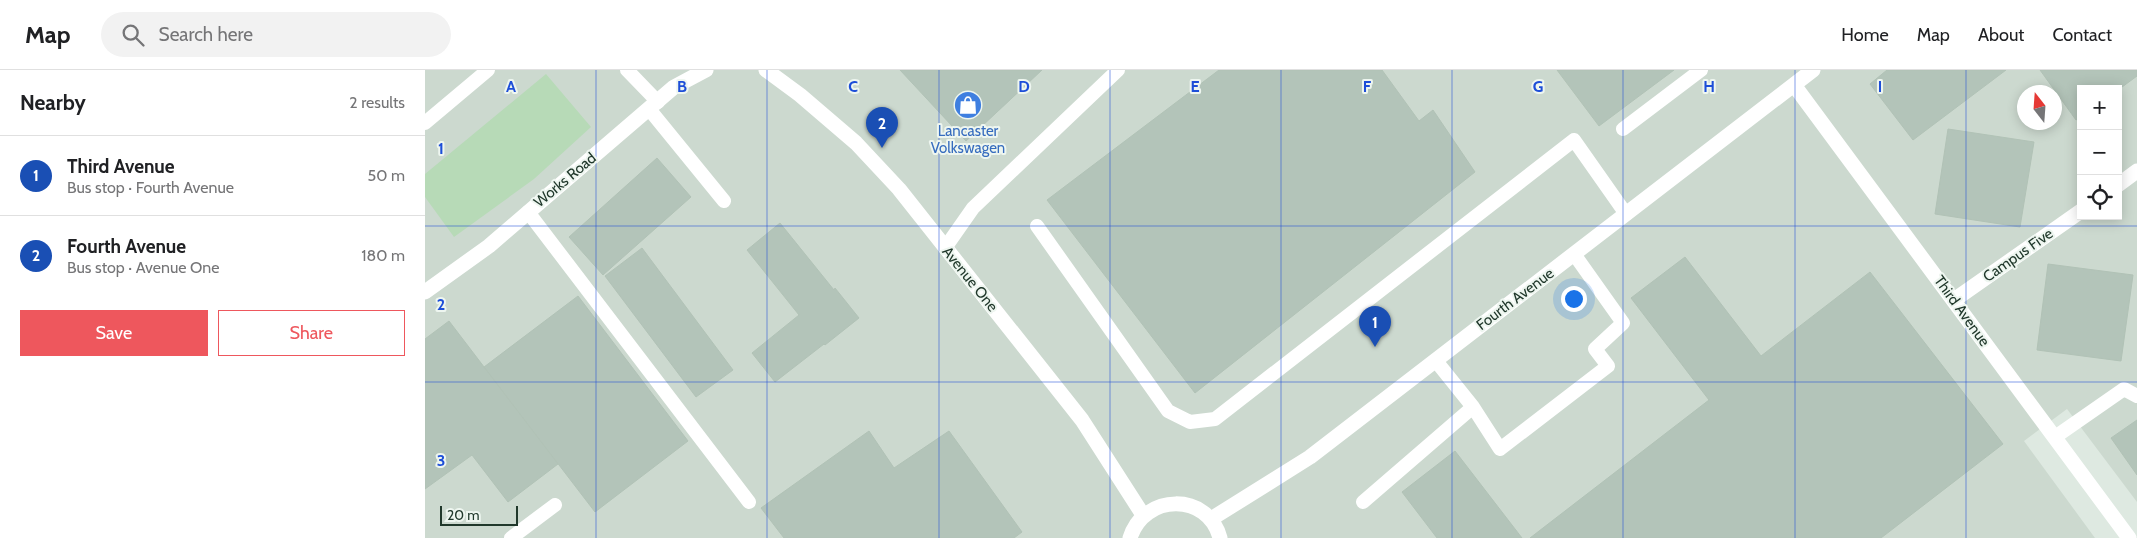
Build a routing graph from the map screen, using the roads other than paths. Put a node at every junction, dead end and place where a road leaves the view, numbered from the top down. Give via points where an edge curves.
1 (488, 70) edge
2 (627, 70) edge
3 (706, 70) edge
4 (766, 70) edge
5 (1118, 70) edge
6 (1701, 70) edge
7 (1813, 70) edge
8 (1794, 85) junction
9 (654, 105) junction
10 (425, 123) edge
11 (1623, 129) dead end
12 (2137, 171) edge
13 (2122, 181) edge
14 (724, 201) dead end
15 (528, 212) junction
16 (1626, 214) junction
17 (2077, 214) edge
18 (1037, 226) dead end
19 (945, 248) junction
20 (1574, 254) junction
21 (425, 292) edge
22 (1954, 300) junction
23 (1435, 361) junction
24 (2131, 392) edge
25 (1473, 407) junction
26 (2055, 437) junction
27 (749, 502) dead end
28 (1363, 502) dead end
29 (555, 505) dead end
30 (1143, 515) junction
31 (1211, 519) junction
32 (511, 538) edge
33 (1131, 538) edge
34 (1220, 538) edge
35 (2129, 538) edge

1 - 10 lane
2 - 9 lane
3 - 9 street, Works Road via 674,87
4 - 19 street, Avenue One via 856,143 899,189
5 - 19 lane via 973,208
6 - 11 lane
7 - 8 street, Fourth Avenue
8 - 16 street, Fourth Avenue
8 - 22 street, Third Avenue
9 - 14 lane
9 - 15 street, Works Road
12 - 13 street
15 - 21 street, Works Road via 489,246
15 - 27 lane
16 - 18 lane via 1574,140 1215,419 1190,422 1168,412
16 - 20 street, Fourth Avenue
17 - 22 street, Campus Five
19 - 30 street, Avenue One via 1082,420
20 - 23 street, Fourth Avenue
20 - 25 lane via 1623,323 1595,349 1608,366 1500,449
22 - 26 street, Third Avenue
23 - 25 lane
23 - 31 street, Fourth Avenue via 1310,457
24 - 26 lane
25 - 28 lane
26 - 35 street, Third Avenue
29 - 32 lane
30 - 31 street via 1159,506 1178,503 1196,508
30 - 33 street
31 - 34 street

